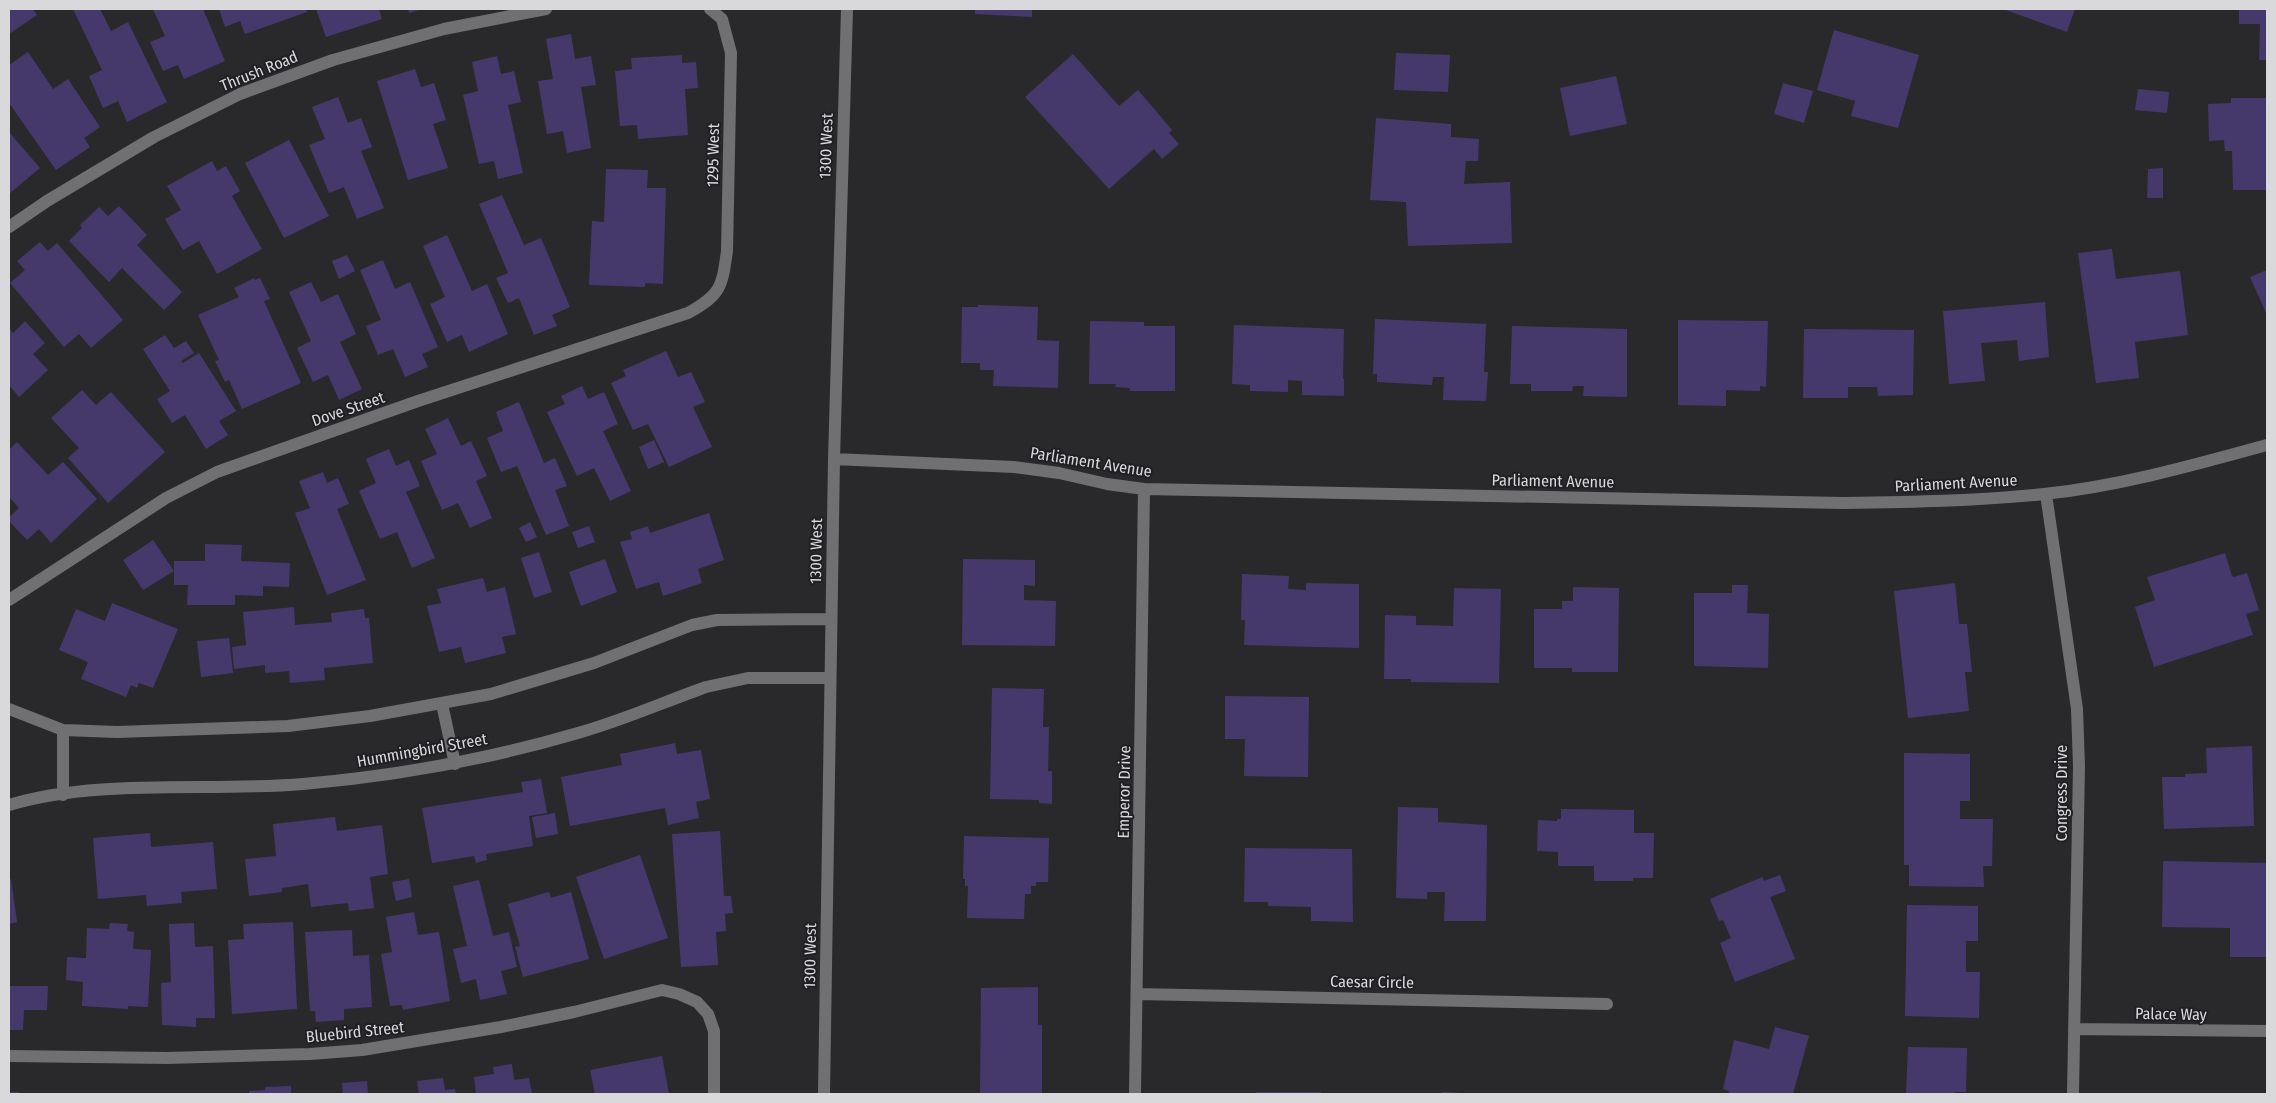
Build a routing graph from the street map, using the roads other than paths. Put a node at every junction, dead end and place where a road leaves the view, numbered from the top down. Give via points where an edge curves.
1 (546, 9) edge
2 (710, 9) edge
3 (846, 9) edge
4 (9, 227) edge
5 (718, 292) joint
6 (2267, 445) edge
7 (834, 459) junction
8 (1144, 489) junction
9 (2046, 494) junction
10 (9, 600) edge
11 (831, 619) junction
12 (830, 678) junction
13 (442, 704) junction
14 (9, 710) edge
15 (63, 730) junction
16 (455, 764) junction
17 (62, 794) junction
18 (9, 804) edge
19 (1137, 994) junction
20 (1607, 1004) dead end
21 (2074, 1029) junction
22 (2267, 1031) edge
23 (9, 1056) edge
24 (714, 1094) edge
25 (824, 1094) edge
26 (1135, 1094) edge
27 (2073, 1094) edge

1 - 4 street, Thrush Road via 444,29 333,60 240,94 154,137
2 - 5 street, 1295 West via 722,20 729,45 730,73 727,251
3 - 7 street, 1300 West
5 - 10 street, Dove Street via 688,313 418,401 217,472 166,498
6 - 9 street, Parliament Avenue via 2159,475
7 - 8 street, Parliament Avenue via 1014,467 1059,472 1106,484
7 - 11 street, 1300 West
8 - 9 street, Parliament Avenue via 1843,503 1942,502
8 - 19 street, Emperor Drive
9 - 21 street, Congress Drive via 2076,708 2079,766
11 - 12 street, 1300 West
11 - 13 street via 717,620 692,625 594,663
12 - 16 street, Hummingbird Street via 727,681 579,733
12 - 25 street, 1300 West
13 - 15 street via 288,726 117,732
13 - 16 street
14 - 15 street
15 - 17 street
16 - 17 street, Hummingbird Street via 303,784
17 - 18 street, Hummingbird Street
19 - 20 street, Caesar Circle
19 - 26 street, Emperor Drive
21 - 22 street, Palace Way
21 - 27 street, Congress Drive
23 - 24 street, Bluebird Street via 166,1058 310,1054 414,1042 501,1027 662,990 697,1002 708,1014 714,1031

